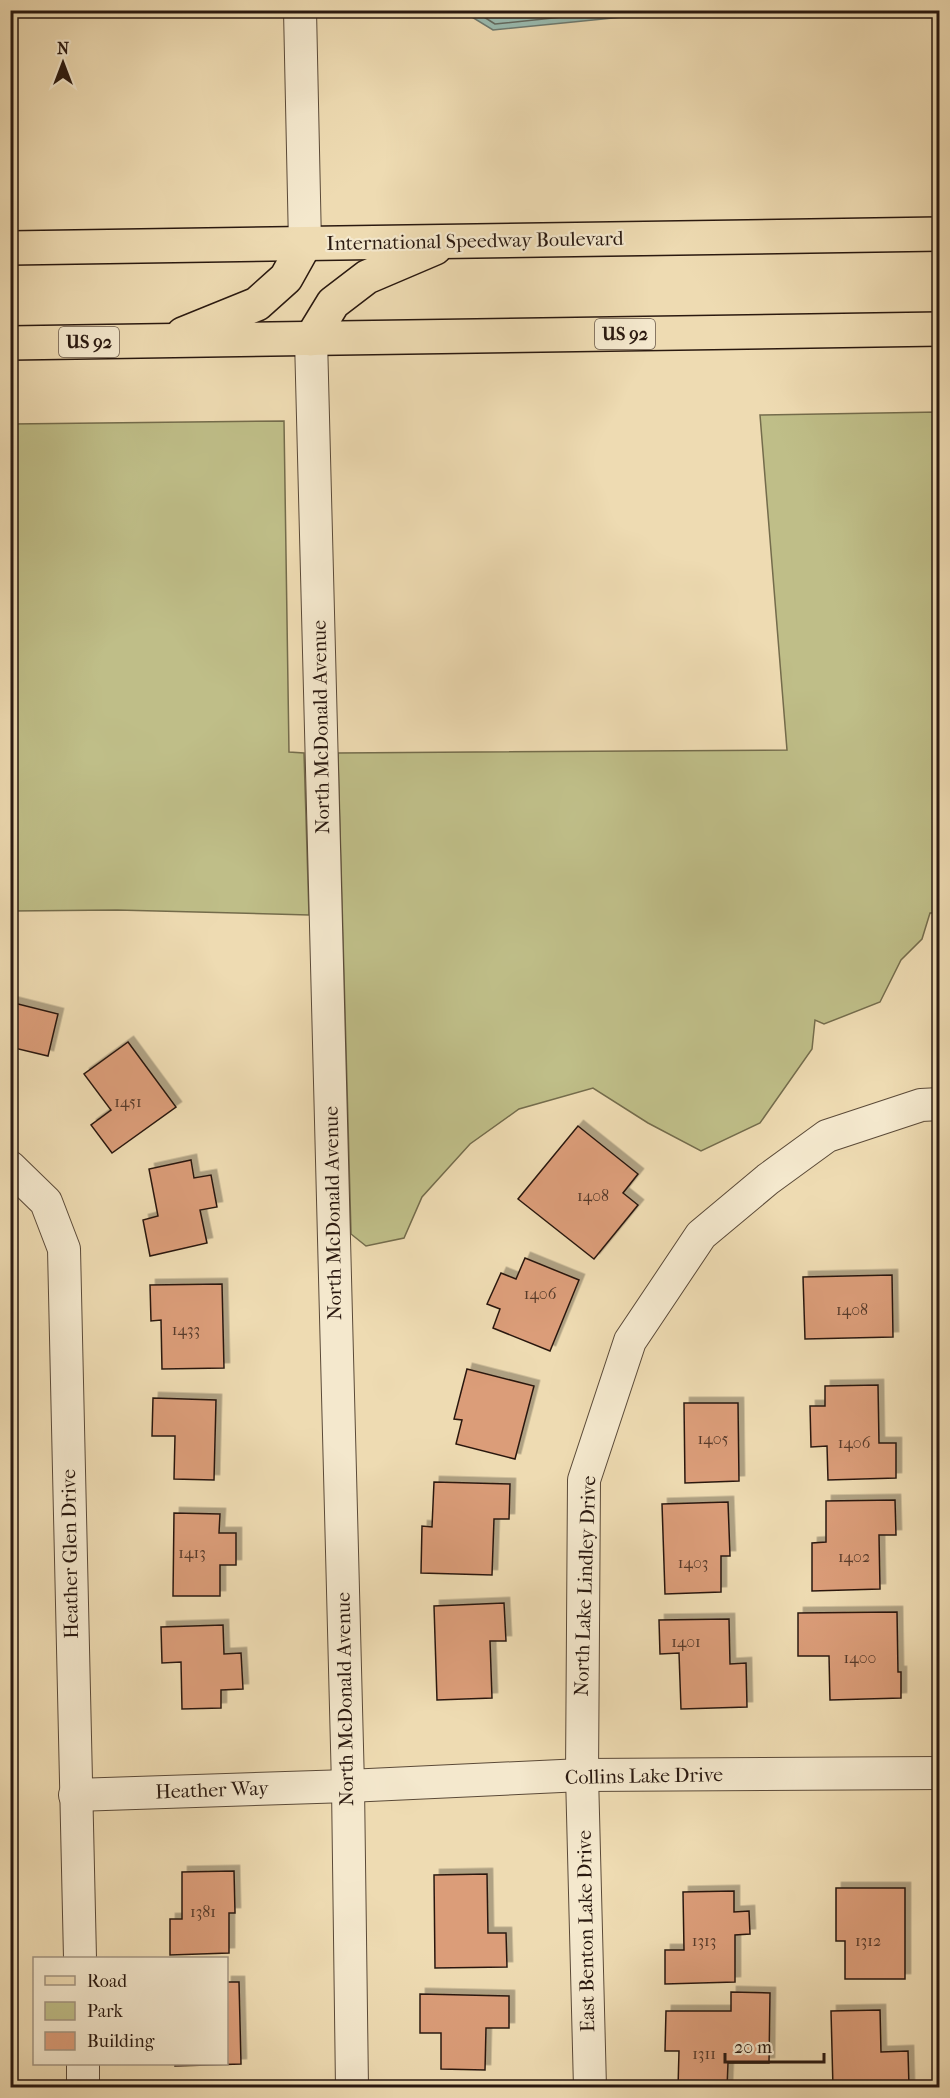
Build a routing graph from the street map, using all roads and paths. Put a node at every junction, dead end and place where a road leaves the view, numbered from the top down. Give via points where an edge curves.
1 (300, 10) edge
2 (939, 234) edge
3 (450, 242) junction
4 (305, 244) junction
5 (10, 248) edge
6 (939, 329) edge
7 (310, 339) junction
8 (168, 341) junction
9 (10, 343) edge
10 (939, 1104) edge
11 (10, 1167) edge
12 (939, 1773) edge
13 (582, 1775) junction
14 (348, 1786) junction
15 (75, 1795) junction
16 (80, 1957) edge
17 (83, 2065) edge
18 (83, 2088) edge
19 (352, 2088) edge
20 (590, 2088) edge

1 - 4 street
2 - 3 main road, International Speedway Boulevard
3 - 4 main road, International Speedway Boulevard
3 - 7 main road via 367,277 333,303
4 - 5 main road, International Speedway Boulevard
4 - 8 main road via 286,278 257,304
6 - 7 main road, US 92
7 - 8 main road, US 92
7 - 14 street, North McDonald Avenue
8 - 9 main road, US 92
10 - 13 street, North Lake Lindley Drive via 921,1106 827,1136 768,1179 701,1235 630,1341 584,1480
11 - 15 street, Heather Glen Drive via 46,1202 64,1250
12 - 13 street, Collins Lake Drive
13 - 14 street, Collins Lake Drive
13 - 20 street, East Benton Lake Drive
14 - 15 street, Heather Way
14 - 19 street, North McDonald Avenue
15 - 16 street, Heather Glen Drive
17 - 18 street

